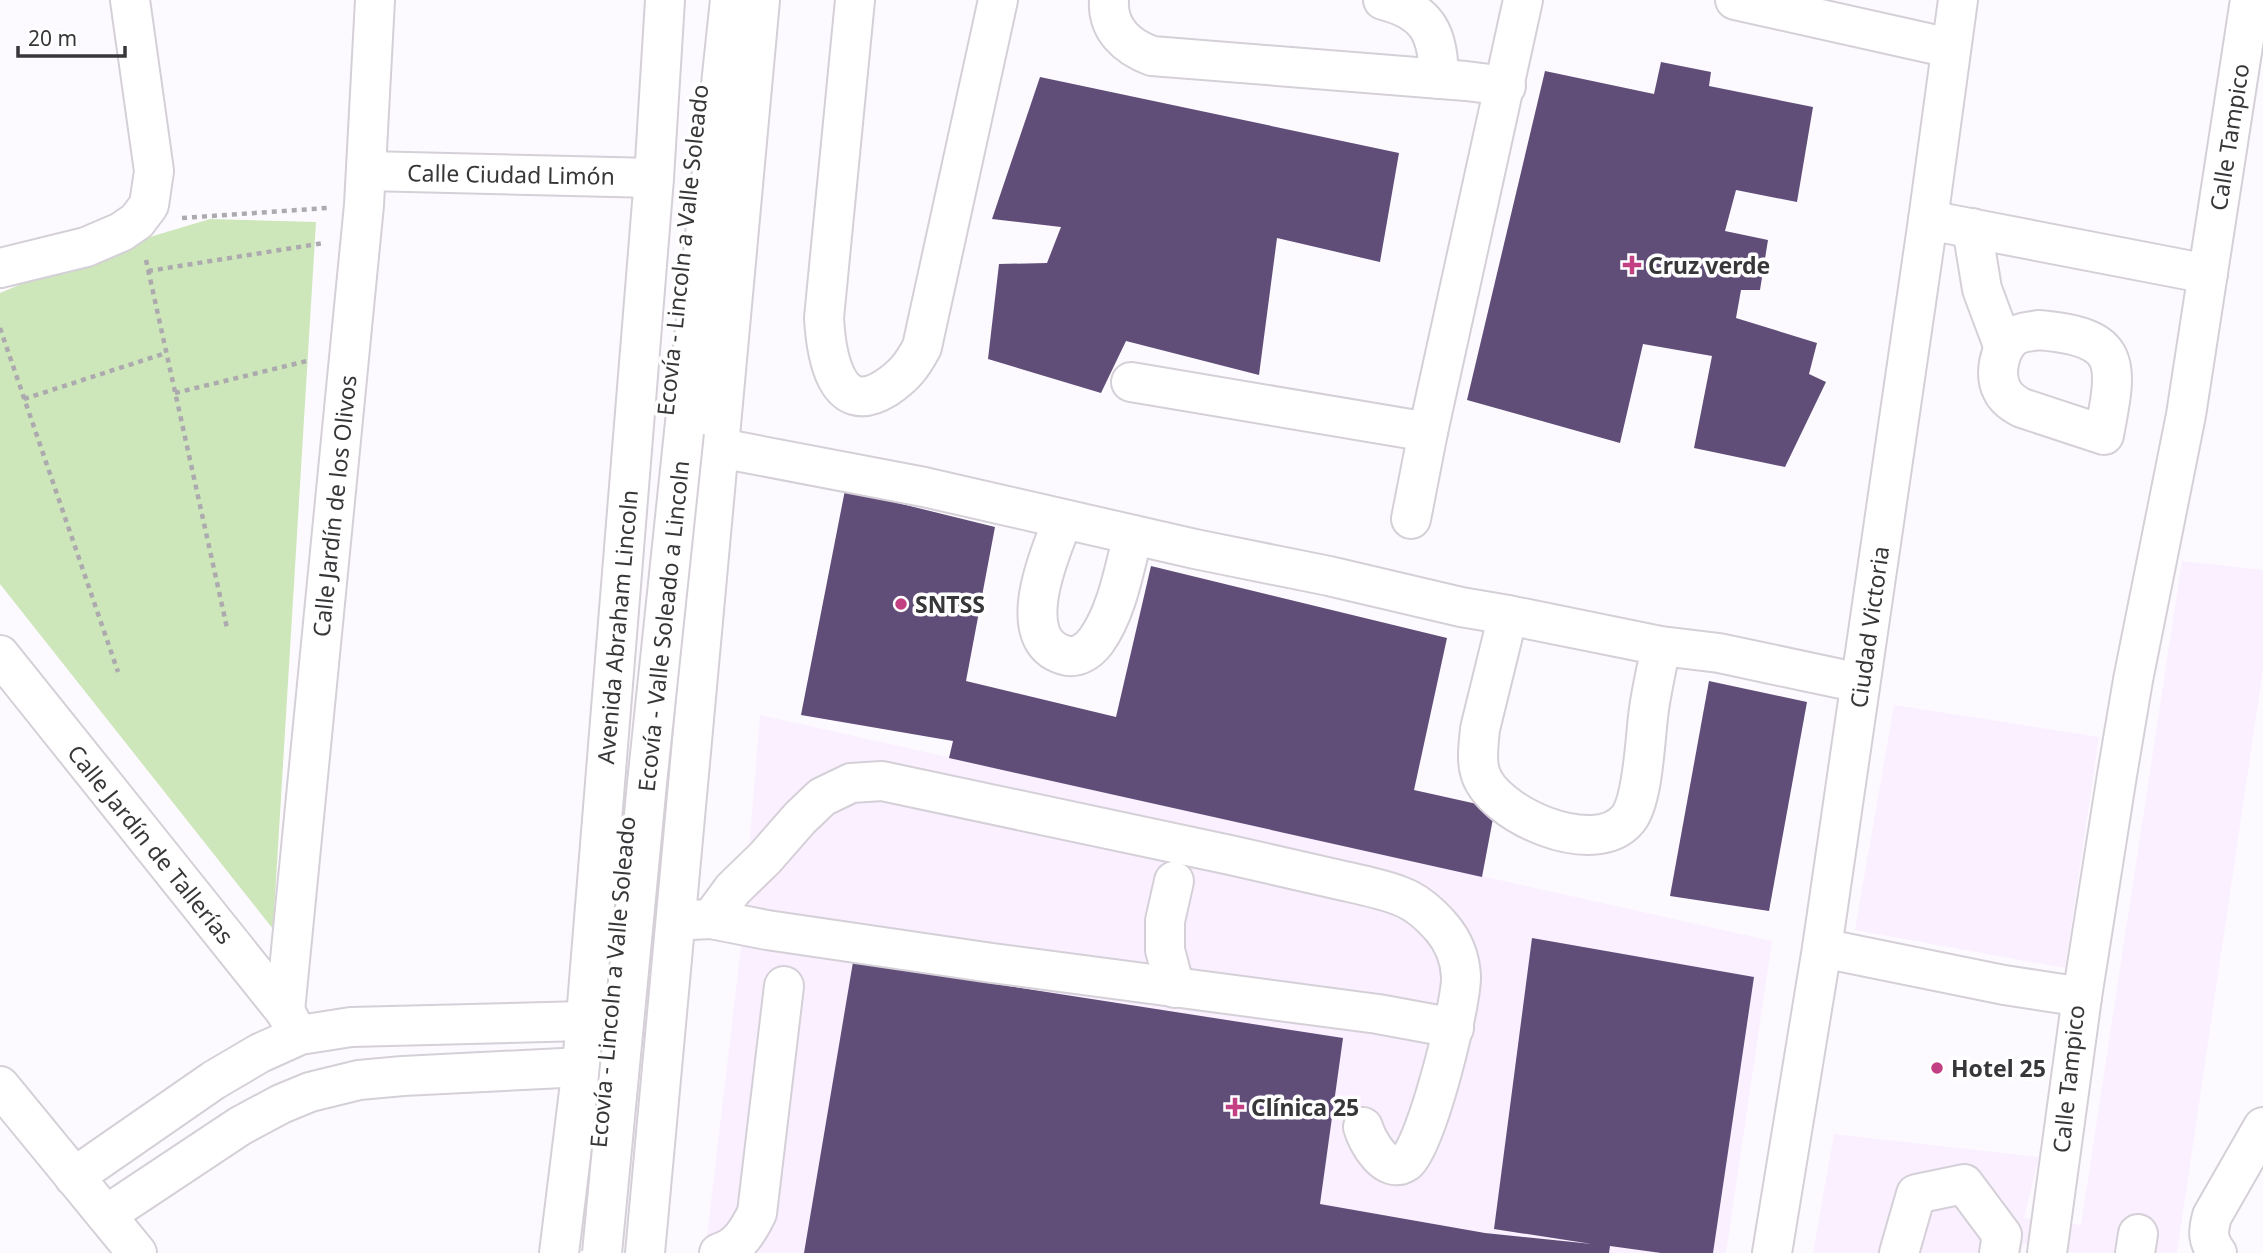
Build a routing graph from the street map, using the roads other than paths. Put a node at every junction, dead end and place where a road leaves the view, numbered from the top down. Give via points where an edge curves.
1 (130, 0) edge
2 (375, 0) edge
3 (665, 0) edge
4 (707, 0) edge
5 (730, 0) edge
6 (760, 0) edge
7 (855, 0) edge
8 (998, 0) edge
9 (1110, 0) edge
10 (1383, 0) edge
11 (1523, 0) edge
12 (1735, 0) edge
13 (1958, 0) edge
14 (2250, 0) edge
15 (1950, 48) junction
16 (1439, 79) junction
17 (1506, 86) junction
18 (654, 178) junction
19 (364, 204) junction
20 (1928, 220) junction
21 (1972, 229) junction
22 (0, 268) edge
23 (2208, 274) junction
24 (2004, 348) junction
25 (1131, 382) dead end
26 (674, 432) junction
27 (1428, 432) junction
28 (720, 448) junction
29 (1411, 519) dead end
30 (1063, 520) junction
31 (1133, 535) junction
32 (1508, 615) junction
33 (1661, 646) junction
34 (0, 655) edge
35 (1860, 683) junction
36 (1174, 881) dead end
37 (694, 920) junction
38 (1822, 948) junction
39 (784, 986) dead end
40 (1175, 988) junction
41 (2082, 997) junction
42 (584, 1021) junction
43 (292, 1023) junction
44 (405, 1025) junction
45 (1454, 1028) junction
46 (582, 1067) junction
47 (403, 1076) junction
48 (214, 1080) junction
49 (0, 1086) edge
50 (240, 1126) junction
51 (1363, 1127) dead end
52 (2263, 1127) edge
53 (74, 1177) junction
54 (106, 1215) junction
55 (2214, 1250) edge
56 (137, 1253) edge
57 (559, 1253) edge
58 (587, 1253) edge
59 (602, 1253) edge
60 (645, 1253) edge
61 (719, 1253) edge
62 (1772, 1253) edge
63 (1899, 1253) edge
64 (1999, 1253) edge
65 (2047, 1253) edge

1 - 22 street via 154,170 153,189 143,213 121,232 86,247
2 - 19 street, Calle Jardín de los Olivos
3 - 18 street, Avenida Abraham Lincoln
4 - 26 street, Ecovía - Lincoln a Valle Soleado
5 - 26 street, Ecovía - Valle Soleado a Lincoln
6 - 28 street
7 - 8 street via 824,318 830,363 845,390 856,396 870,395 897,380 913,366 922,347
9 - 16 street via 1112,24 1122,39 1152,56
10 - 16 street via 1413,11 1434,34
11 - 17 street
12 - 15 street
13 - 15 street, Ciudad Victoria
14 - 23 street, Calle Tampico
15 - 20 street, Ciudad Victoria
16 - 17 street
17 - 27 street
18 - 19 street, Calle Ciudad Limón
18 - 42 street, Avenida Abraham Lincoln
19 - 43 street, Calle Jardín de los Olivos
20 - 21 street
20 - 35 street, Ciudad Victoria
21 - 23 street
21 - 24 street via 1983,289
23 - 41 street, Calle Tampico via 2186,415 2133,680
24 - 24 street via 2012,337 2038,330 2100,346 2112,366 2120,439 2010,401 1998,375
25 - 27 street
26 - 58 street, Ecovía - Lincoln a Valle Soleado via 649,561
26 - 59 street, Ecovía - Valle Soleado a Lincoln, bridge via 647,783
27 - 29 street
28 - 30 street via 924,487
28 - 37 street
30 - 31 street
30 - 31 street via 1040,590 1037,622 1046,645 1066,656 1086,651 1105,626
31 - 32 street
32 - 33 street
32 - 33 street via 1480,729 1480,773 1507,806 1570,835 1604,834 1629,818 1638,790
33 - 35 street via 1719,653
34 - 43 street, Calle Jardín de Tallerías
35 - 38 street, Ciudad Victoria
36 - 40 street via 1165,921 1165,950
37 - 40 street
37 - 45 street via 733,889 822,797 851,783 882,781 1401,896 1430,914 1454,946 1461,977
37 - 60 street via 663,1044
38 - 41 street, Calle Tampico
38 - 62 street, Ciudad Victoria
39 - 61 street via 757,1213 738,1243
40 - 45 street
41 - 65 street, Calle Tampico
42 - 44 street
42 - 46 street, Avenida Abraham Lincoln
43 - 44 street
43 - 48 street via 260,1053
44 - 47 street
45 - 51 street via 1422,1134 1406,1162 1392,1164 1377,1155
46 - 47 street
46 - 57 street, Avenida Abraham Lincoln
47 - 50 street via 359,1080 310,1092
48 - 50 street
48 - 53 street
49 - 53 street
50 - 54 street
52 - 55 street via 2212,1216 2208,1232
53 - 54 street
54 - 56 street
63 - 64 street via 1916,1194 1964,1184 2002,1236

